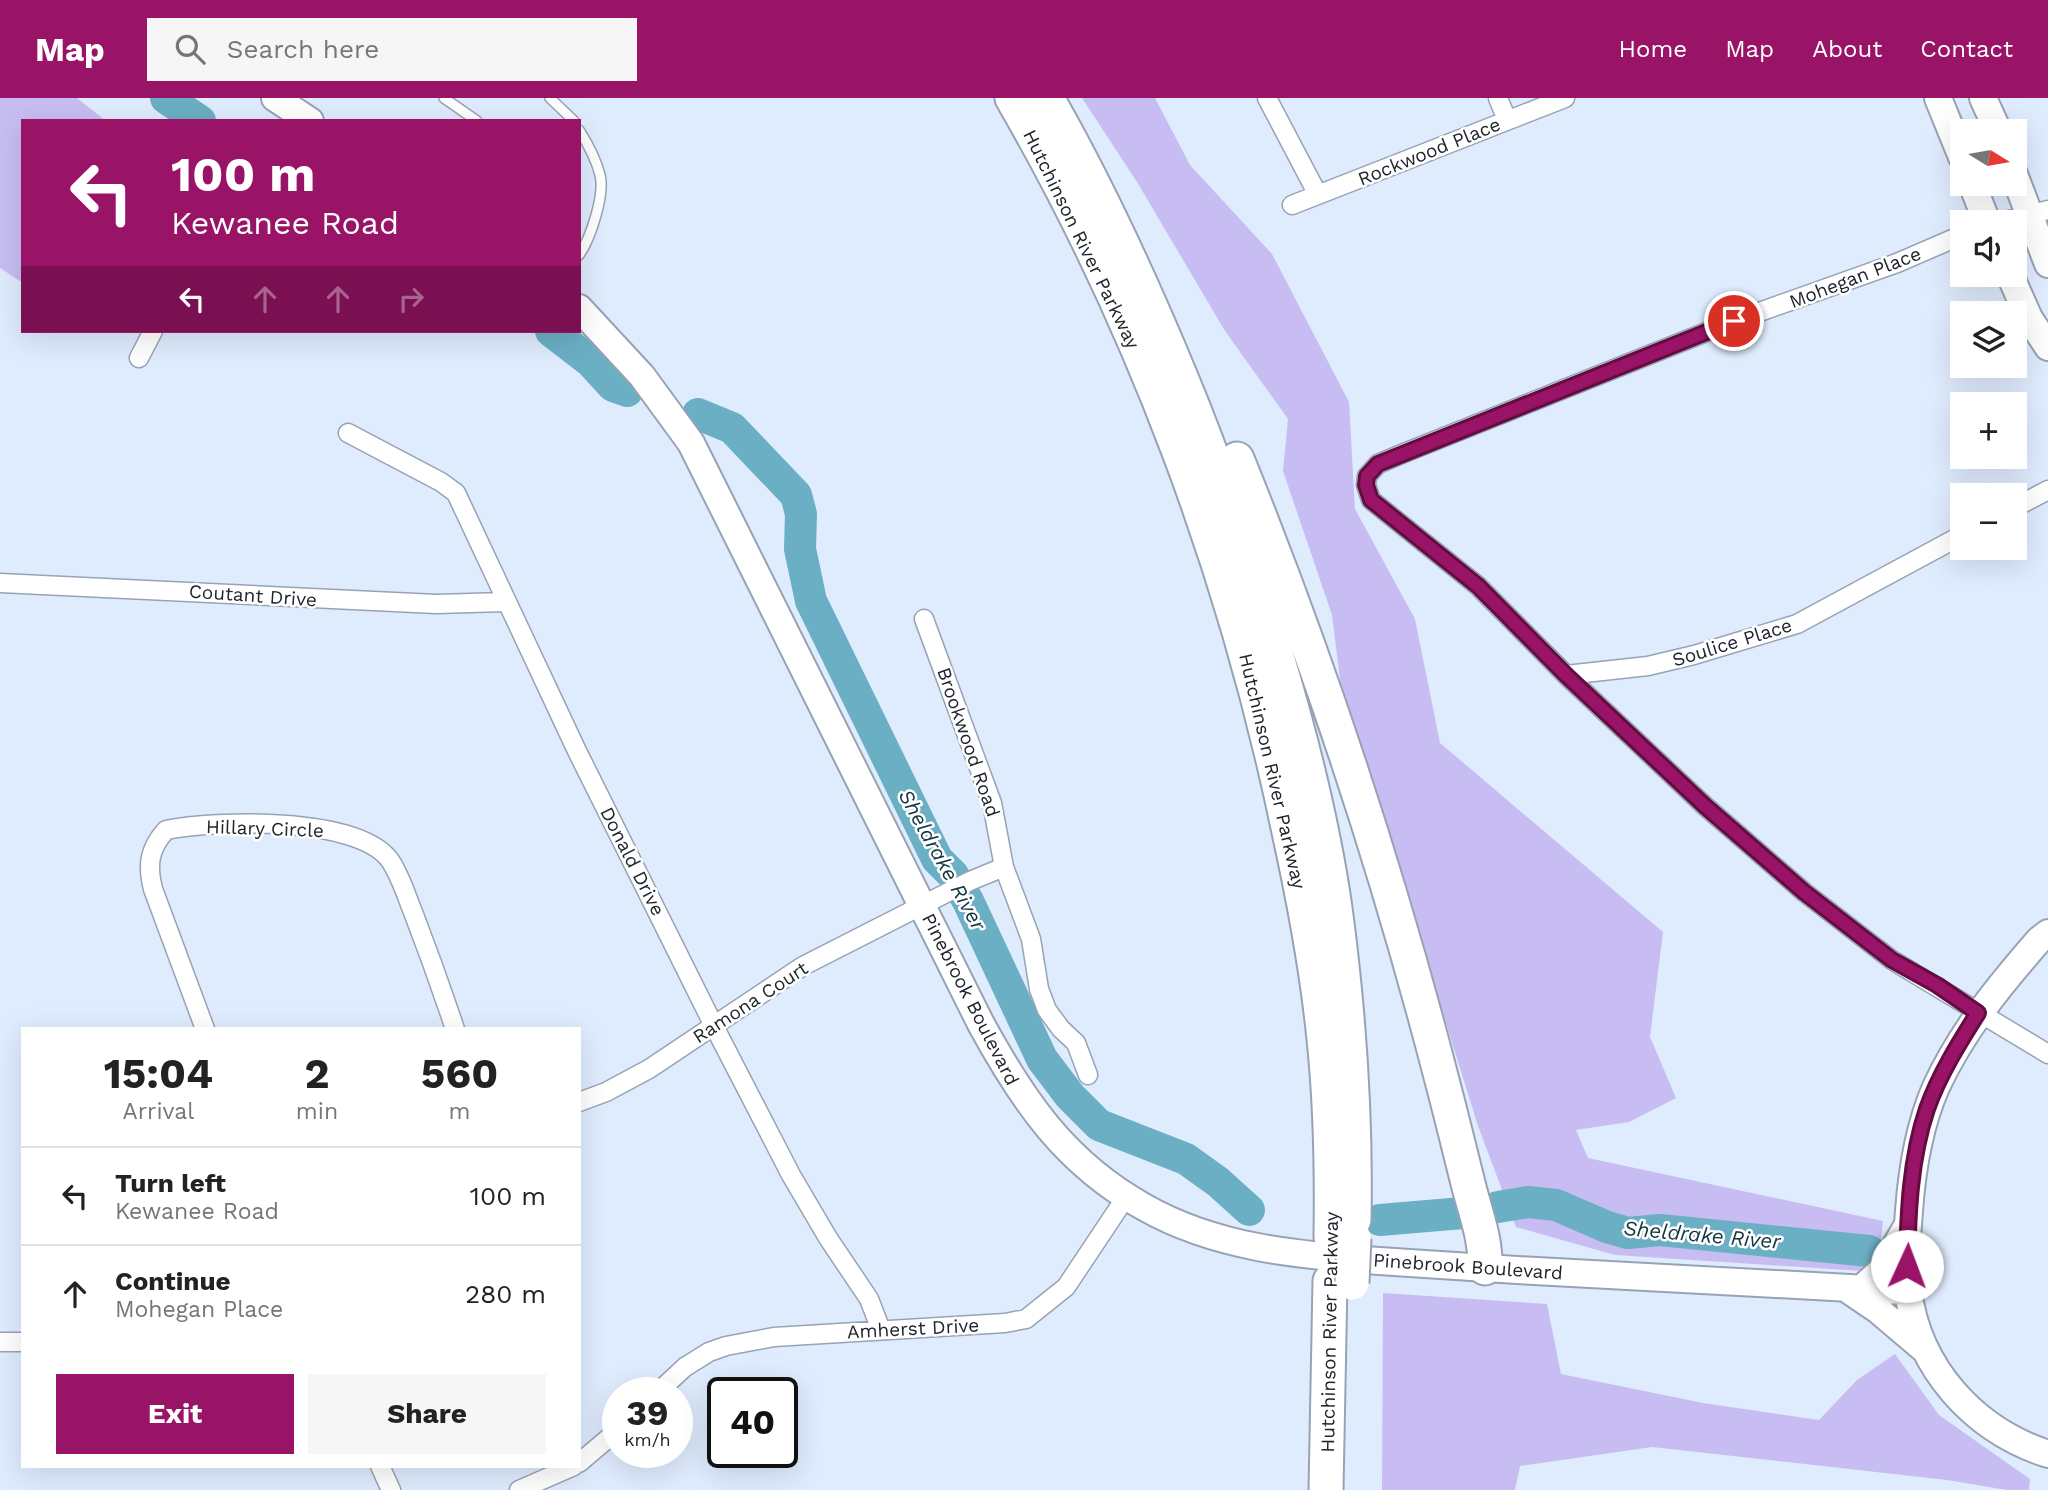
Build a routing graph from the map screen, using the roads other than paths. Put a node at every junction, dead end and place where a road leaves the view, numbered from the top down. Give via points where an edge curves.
1 (275, 98) edge
2 (444, 98) edge
3 (550, 98) edge
4 (1012, 98) edge
5 (1047, 98) edge
6 (1267, 98) edge
7 (1498, 98) edge
8 (1565, 98) edge
9 (1938, 98) edge
10 (1983, 98) edge
11 (306, 119) edge
12 (474, 119) edge
13 (572, 119) edge
14 (1993, 119) edge
15 (1507, 120) junction
16 (1950, 128) edge
17 (581, 133) edge
18 (2027, 194) edge
19 (1318, 195) junction
20 (1292, 205) dead end
21 (2039, 212) edge
22 (1950, 240) edge
23 (581, 250) edge
24 (2048, 264) edge
25 (2015, 287) edge
26 (1148, 297) junction
27 (581, 311) edge
28 (152, 333) edge
29 (2048, 347) edge
30 (139, 358) dead end
31 (348, 433) dead end
32 (2048, 490) edge
33 (2027, 501) edge
34 (1950, 541) edge
35 (0, 583) edge
36 (505, 601) junction
37 (924, 619) dead end
38 (1566, 675) junction
39 (1004, 867) junction
40 (923, 905) junction
41 (2048, 933) edge
42 (1978, 1013) junction
43 (714, 1026) junction
44 (204, 1027) edge
45 (454, 1027) edge
46 (2048, 1054) edge
47 (1088, 1075) dead end
48 (581, 1101) edge
49 (1126, 1197) junction
50 (1909, 1223) junction
51 (1343, 1238) junction
52 (1485, 1268) junction
53 (1341, 1282) junction
54 (1853, 1288) junction
55 (1909, 1291) junction
56 (881, 1330) junction
57 (0, 1342) edge
58 (21, 1342) edge
59 (1926, 1350) junction
60 (674, 1377) edge
61 (602, 1445) edge
62 (2048, 1454) edge
63 (581, 1462) edge
64 (381, 1468) edge
65 (569, 1468) edge
66 (391, 1490) edge
67 (519, 1490) edge
68 (1326, 1490) edge
69 (1348, 1490) edge

1 - 11 street
2 - 12 lane
3 - 13 lane
4 - 51 highway, Hutchinson River Parkway via 1075,216 1136,347 1206,529 1246,654 1279,782 1316,973
5 - 26 highway, Hutchinson River Parkway
6 - 19 street
7 - 15 street
8 - 15 street, Rockwood Place
9 - 16 street
10 - 14 street
15 - 19 street, Rockwood Place
17 - 23 lane via 601,178 597,215
18 - 21 street
19 - 20 street, Rockwood Place
21 - 24 street
22 - 38 street, Mohegan Place via 1378,464 1367,476 1371,500 1478,586
25 - 29 street
26 - 51 highway, Hutchinson River Parkway via 1241,534 1311,783 1335,906 1354,1102
26 - 52 highway via 1211,399 1324,691 1424,1012 1481,1229
27 - 40 street, Pinebrook Boulevard via 642,376 691,443
28 - 30 street
31 - 36 street, Donald Drive via 456,493
32 - 33 street
34 - 38 street, Soulice Place via 1797,624 1647,666
35 - 36 street, Coutant Drive via 436,604
36 - 43 street, Donald Drive
37 - 39 street, Brookwood Road via 992,803
38 - 42 street via 1804,892 1892,960
39 - 40 street
39 - 47 street, Brookwood Road via 1031,939 1047,1010 1076,1043
40 - 43 street, Ramona Court via 803,966
40 - 49 street, Pinebrook Boulevard via 1016,1087 1065,1147
41 - 42 street
42 - 46 street
42 - 50 street via 1927,1109
43 - 48 street, Ramona Court via 649,1069
43 - 56 street, Donald Drive via 791,1175 869,1299
44 - 45 street, Hillary Circle via 149,871 150,854 166,830 216,824 306,825 335,830 366,842 388,858 404,888
49 - 52 street, Pinebrook Boulevard via 1167,1220 1239,1244 1316,1256
49 - 56 street, Amherst Drive via 1066,1287 1026,1319
50 - 54 street via 1881,1271
50 - 55 street
51 - 53 highway, Hutchinson River Parkway
52 - 54 street, Pinebrook Boulevard
53 - 68 highway, Hutchinson River Parkway
53 - 69 highway, Hutchinson River Parkway
54 - 55 street, Pinebrook Boulevard
54 - 59 street
55 - 59 street
56 - 60 street, Amherst Drive via 774,1336 726,1346 709,1352
57 - 58 street
59 - 62 street via 1946,1384 1973,1412 2002,1434
61 - 63 street
64 - 66 street
65 - 67 street

